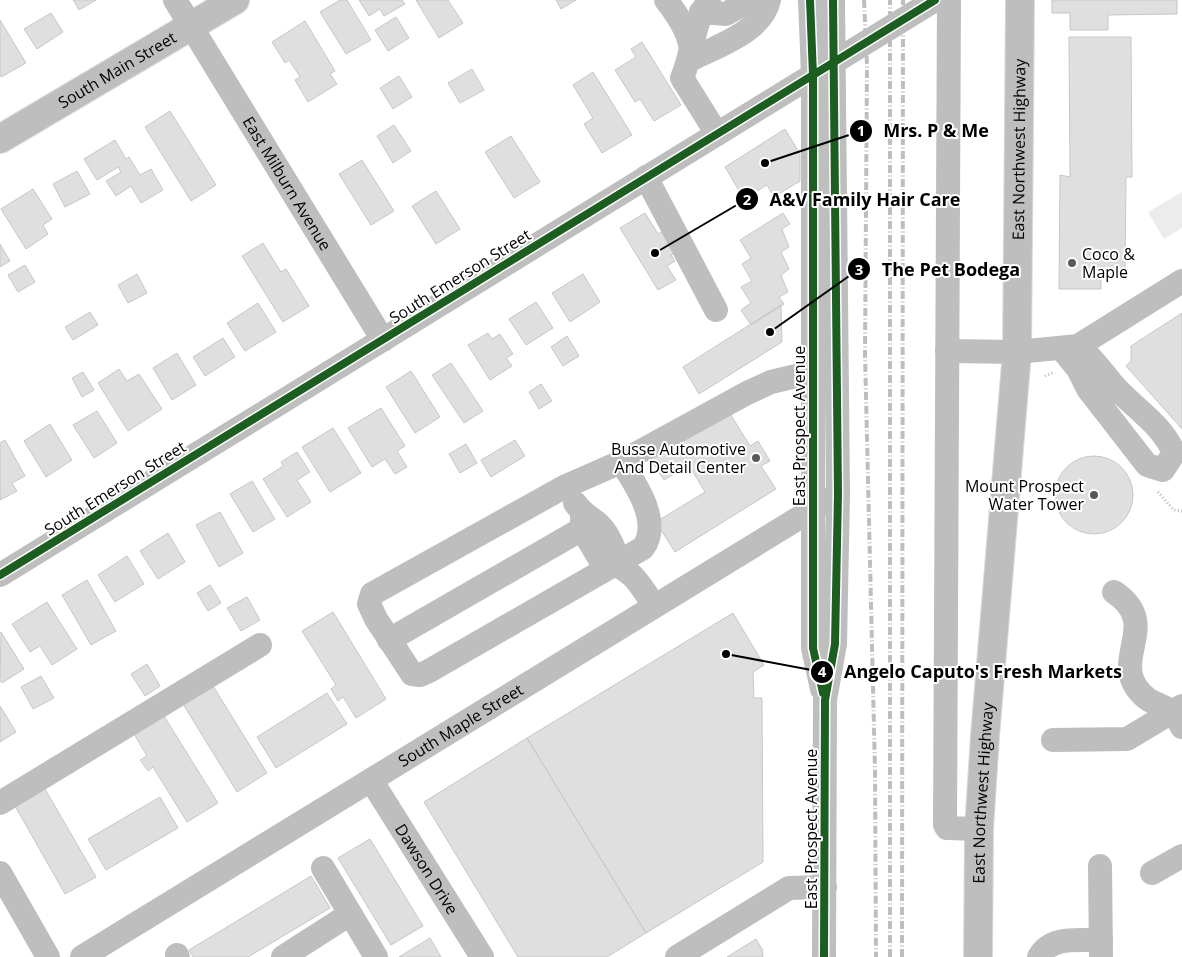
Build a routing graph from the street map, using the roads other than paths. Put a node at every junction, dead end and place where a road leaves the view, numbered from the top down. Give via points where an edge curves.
1 (175, 0) edge
2 (236, 0) edge
3 (666, 0) edge
4 (725, 0) edge
5 (750, 0) edge
6 (769, 0) edge
7 (810, 0) edge
8 (833, 0) edge
9 (935, 0) edge
10 (948, 0) edge
11 (1020, 0) edge
12 (705, 6) edge
13 (192, 27) junction
14 (690, 60) junction
15 (834, 62) junction
16 (813, 75) junction
17 (717, 134) junction
18 (0, 139) edge
19 (646, 177) junction
20 (1182, 281) edge
21 (716, 310) dead end
22 (383, 340) junction
23 (1070, 347) junction
24 (947, 351) junction
25 (1017, 352) junction
26 (813, 372) junction
27 (621, 462) junction
28 (564, 487) junction
29 (838, 494) junction
30 (813, 508) junction
31 (582, 521) junction
32 (618, 564) junction
33 (0, 574) edge
34 (1114, 592) dead end
35 (654, 606) junction
36 (389, 640) junction
37 (260, 645) dead end
38 (825, 700) junction
39 (1179, 715) edge
40 (1053, 740) dead end
41 (371, 780) junction
42 (0, 803) edge
43 (979, 828) junction
44 (1182, 856) edge
45 (1100, 866) dead end
46 (323, 868) dead end
47 (0, 873) edge
48 (1152, 873) dead end
49 (825, 887) junction
50 (350, 914) junction
51 (1101, 950) edge
52 (48, 957) edge
53 (82, 957) edge
54 (283, 957) edge
55 (376, 957) edge
56 (482, 957) edge
57 (677, 957) edge
58 (824, 957) edge
59 (978, 957) edge
60 (1039, 957) edge
61 (1058, 957) edge

1 - 13 street, East Milburn Avenue
2 - 13 main road, South Main Street
3 - 14 street via 689,40
4 - 12 street
5 - 12 street via 726,14
6 - 14 street via 758,22
7 - 16 street, East Prospect Avenue
8 - 15 street, East Prospect Avenue
9 - 15 street, South Emerson Street
10 - 24 street
11 - 25 main road, East Northwest Highway
12 - 14 street
13 - 18 main road, South Main Street
13 - 22 street, East Milburn Avenue
14 - 17 street via 682,78
15 - 16 street, South Emerson Street
15 - 29 street, East Prospect Avenue
16 - 17 street, South Emerson Street
16 - 26 street, East Prospect Avenue
17 - 19 street, South Emerson Street
19 - 21 street
19 - 22 street, South Emerson Street
20 - 23 street
22 - 33 street, South Emerson Street
23 - 23 street via 1089,354 1117,389 1168,438 1174,453 1163,470 1147,465 1088,388
23 - 25 street
24 - 25 street
24 - 43 street via 945,825 947,828
25 - 43 main road, East Northwest Highway
26 - 27 street via 771,382 747,393
26 - 30 street, East Prospect Avenue
27 - 28 street
27 - 32 street via 643,496 648,511 648,531 643,548
28 - 31 street
28 - 36 street via 372,594 369,604
29 - 30 street, South Maple Street
29 - 38 street, East Prospect Avenue via 835,644
30 - 35 street, South Maple Street
30 - 38 street, East Prospect Avenue via 813,648
31 - 32 street via 597,523 616,552
31 - 36 street
32 - 35 street via 640,582
32 - 36 street via 420,675 412,674
34 - 39 street via 1132,608 1136,617 1131,670 1136,686 1152,704
35 - 41 street, South Maple Street
37 - 42 street
38 - 49 street, East Prospect Avenue
39 - 40 street via 1127,739
41 - 53 street, South Maple Street
41 - 56 street, Dawson Drive
43 - 59 main road, East Northwest Highway
44 - 48 street
45 - 51 street
46 - 50 street
47 - 52 street
49 - 57 street via 789,888
49 - 58 street, East Prospect Avenue
50 - 54 street
50 - 55 street
51 - 60 street via 1053,942
51 - 61 street

